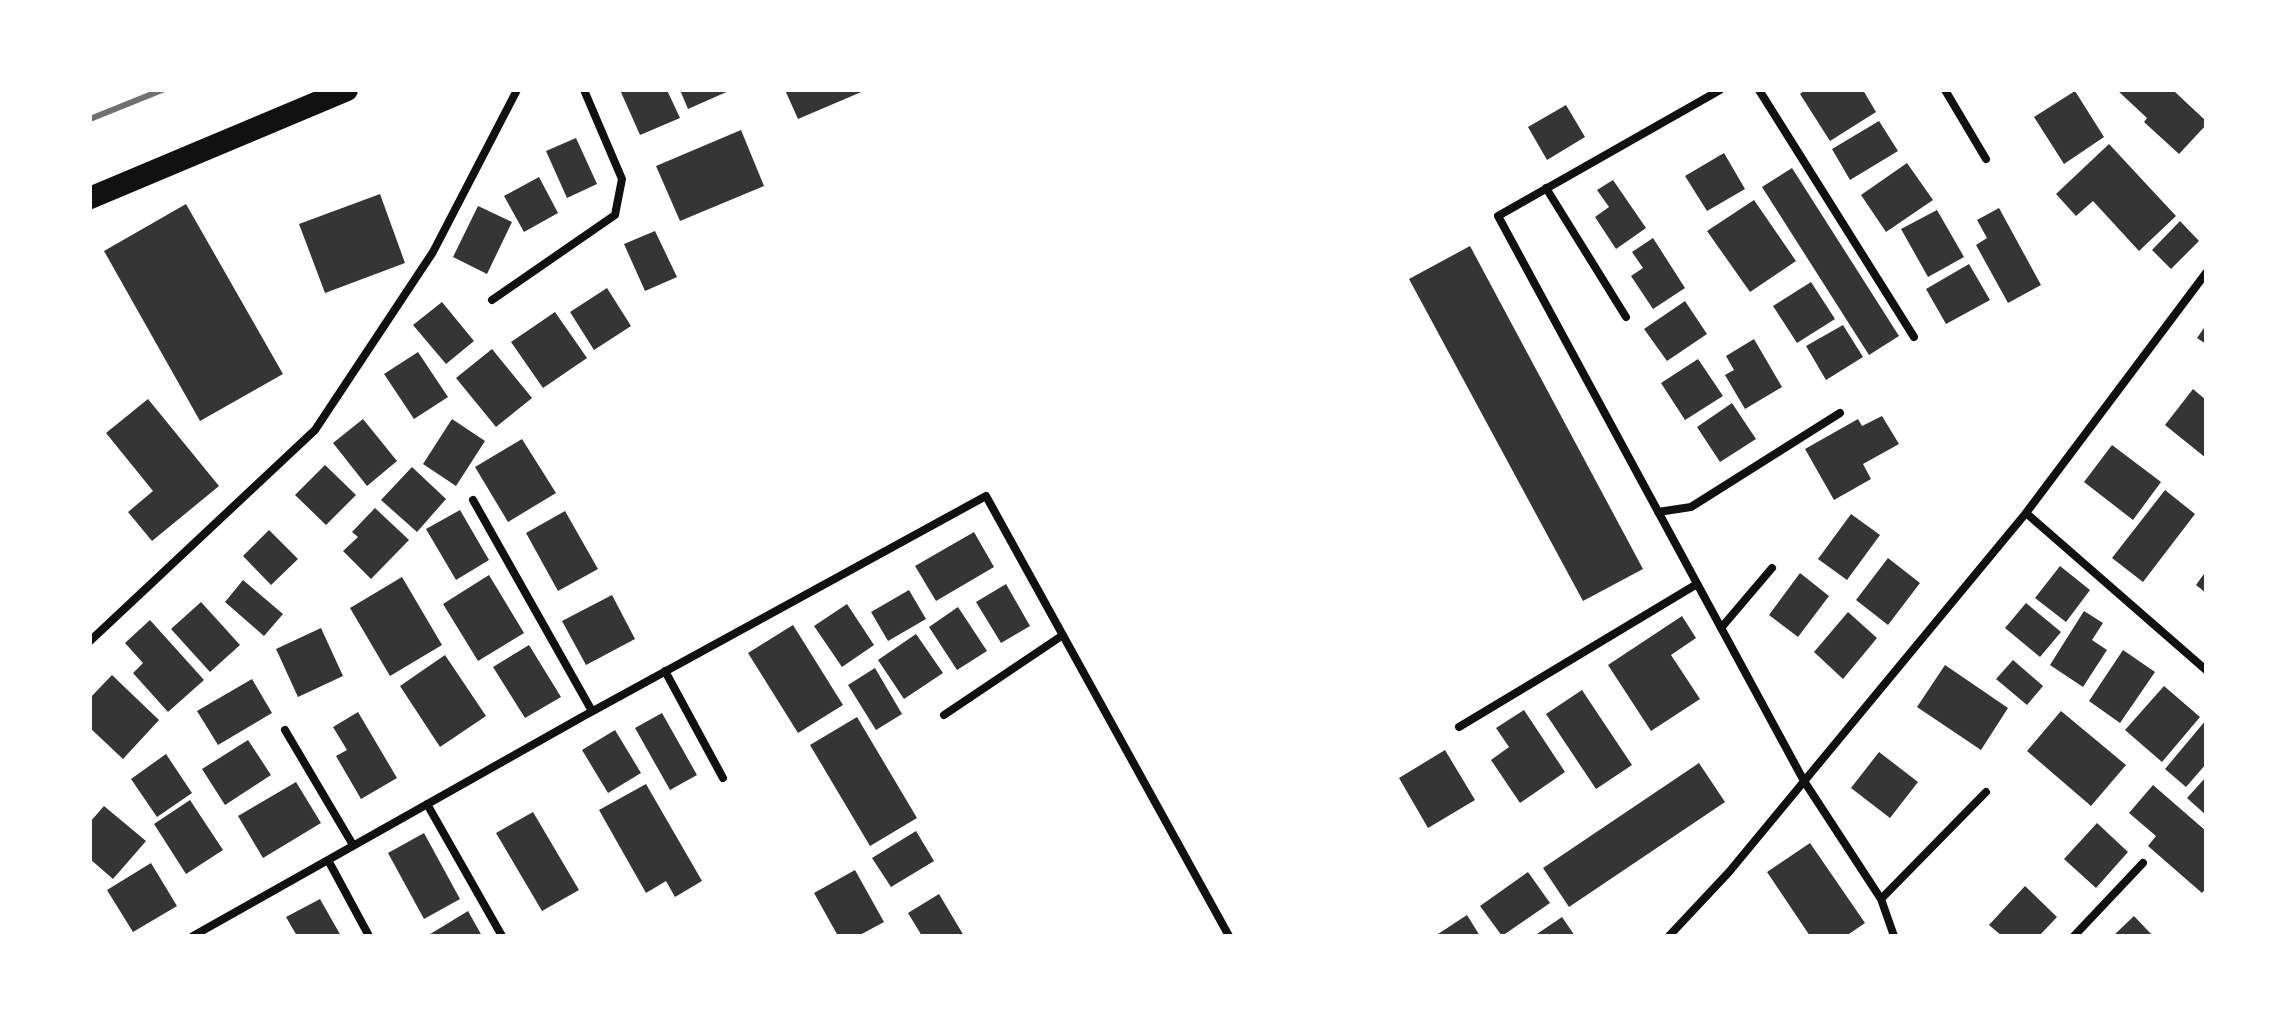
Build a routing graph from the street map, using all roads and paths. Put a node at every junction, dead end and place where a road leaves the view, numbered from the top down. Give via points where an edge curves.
1 (347, 90) edge
2 (517, 90) edge
3 (584, 90) edge
4 (1720, 90) edge
5 (1759, 90) edge
6 (1945, 90) edge
7 (1986, 159) dead end
8 (1546, 188) junction
9 (90, 198) edge
10 (2206, 273) edge
11 (492, 300) dead end
12 (1626, 317) dead end
13 (1914, 337) dead end
14 (1840, 413) dead end
15 (473, 500) dead end
16 (1658, 512) junction
17 (2026, 513) junction
18 (1772, 568) dead end
19 (1697, 584) junction
20 (1721, 628) junction
21 (1063, 635) junction
22 (90, 641) edge
23 (2206, 670) edge
24 (665, 671) junction
25 (592, 711) junction
26 (944, 715) dead end
27 (1459, 727) dead end
28 (285, 730) dead end
29 (723, 778) dead end
30 (1804, 781) junction
31 (1986, 792) dead end
32 (427, 804) junction
33 (353, 845) junction
34 (328, 860) junction
35 (2143, 863) dead end
36 (1881, 899) junction
37 (193, 936) edge
38 (369, 936) edge
39 (502, 936) edge
40 (1229, 936) edge
41 (1669, 936) edge
42 (1894, 936) edge
43 (2074, 936) edge

1 - 9 highway
2 - 22 street via 433,252 315,430
3 - 11 street via 622,179 615,215
4 - 8 street
5 - 13 street
6 - 7 street
8 - 12 street
8 - 16 street via 1498,216
10 - 17 street
14 - 16 street via 1691,507
15 - 25 street
16 - 19 street
17 - 23 street
17 - 30 street
18 - 20 street
19 - 20 street
19 - 27 street
20 - 30 street
21 - 24 street via 986,496
21 - 26 street
21 - 40 street
24 - 25 street
24 - 29 street
25 - 32 street
28 - 33 street
30 - 36 street
30 - 41 street
31 - 36 street
32 - 33 street
32 - 39 street
33 - 34 street
34 - 37 street
34 - 38 street
35 - 43 street
36 - 42 street

